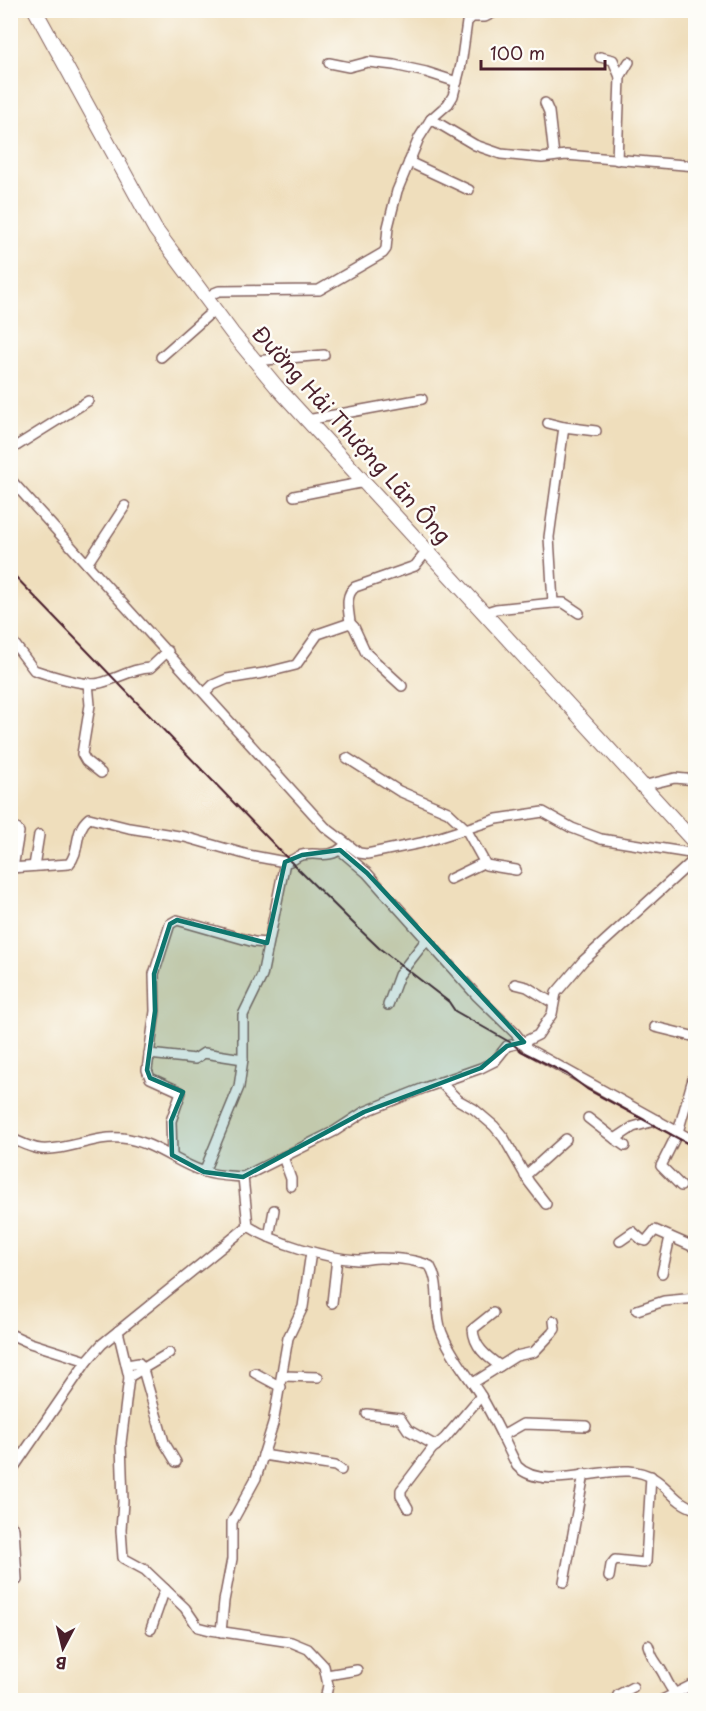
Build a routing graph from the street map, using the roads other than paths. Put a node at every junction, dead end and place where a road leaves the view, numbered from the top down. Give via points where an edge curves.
1 (35, 10) edge
2 (500, 10) edge
3 (600, 57) dead end
4 (629, 62) dead end
5 (329, 63) dead end
6 (620, 77) junction
7 (457, 82) junction
8 (545, 103) dead end
9 (431, 119) junction
10 (554, 156) junction
11 (617, 160) junction
12 (409, 162) junction
13 (696, 166) edge
14 (469, 190) dead end
15 (210, 305) junction
16 (324, 355) dead end
17 (161, 357) dead end
18 (254, 361) junction
19 (422, 399) dead end
20 (88, 401) dead end
21 (308, 420) junction
22 (548, 423) dead end
23 (564, 427) junction
24 (596, 431) dead end
25 (10, 450) edge
26 (10, 479) edge
27 (365, 482) junction
28 (294, 496) dead end
29 (125, 506) dead end
30 (427, 550) junction
31 (87, 564) junction
32 (553, 603) junction
33 (483, 613) junction
34 (579, 613) dead end
35 (350, 623) junction
36 (10, 638) edge
37 (168, 651) junction
38 (88, 683) junction
39 (402, 686) dead end
40 (205, 693) junction
41 (347, 758) dead end
42 (101, 773) dead end
43 (696, 780) edge
44 (642, 786) junction
45 (10, 829) edge
46 (466, 830) junction
47 (39, 835) dead end
48 (696, 844) edge
49 (343, 847) junction
50 (696, 856) edge
51 (285, 862) junction
52 (483, 863) junction
53 (34, 866) junction
54 (12, 868) edge
55 (516, 870) dead end
56 (450, 879) dead end
57 (427, 939) junction
58 (267, 943) junction
59 (515, 984) dead end
60 (553, 1003) junction
61 (388, 1005) dead end
62 (655, 1027) dead end
63 (696, 1037) edge
64 (524, 1042) junction
65 (149, 1054) junction
66 (243, 1059) junction
67 (696, 1068) edge
68 (440, 1082) junction
69 (588, 1118) dead end
70 (658, 1120) junction
71 (678, 1132) junction
72 (10, 1138) edge
73 (566, 1139) dead end
74 (615, 1139) junction
75 (696, 1142) edge
76 (625, 1146) dead end
77 (172, 1155) junction
78 (283, 1157) junction
79 (204, 1172) junction
80 (525, 1176) junction
81 (243, 1177) junction
82 (291, 1186) dead end
83 (681, 1186) dead end
84 (546, 1204) dead end
85 (274, 1210) dead end
86 (248, 1226) junction
87 (269, 1237) junction
88 (670, 1237) junction
89 (620, 1242) dead end
90 (696, 1248) edge
91 (311, 1252) junction
92 (337, 1258) junction
93 (662, 1273) dead end
94 (696, 1298) edge
95 (332, 1303) dead end
96 (637, 1310) dead end
97 (493, 1313) dead end
98 (554, 1321) dead end
99 (118, 1331) junction
100 (10, 1334) edge
101 (169, 1353) dead end
102 (87, 1361) junction
103 (127, 1365) junction
104 (500, 1366) junction
105 (141, 1368) junction
106 (255, 1373) dead end
107 (282, 1376) junction
108 (129, 1377) junction
109 (318, 1377) dead end
110 (473, 1383) junction
111 (281, 1387) junction
112 (481, 1395) junction
113 (368, 1414) dead end
114 (586, 1426) dead end
115 (502, 1436) junction
116 (436, 1446) junction
117 (263, 1455) junction
118 (176, 1462) dead end
119 (341, 1470) dead end
120 (10, 1473) edge
121 (584, 1474) junction
122 (651, 1476) junction
123 (408, 1508) dead end
124 (696, 1509) edge
125 (10, 1524) edge
126 (609, 1577) dead end
127 (18, 1580) dead end
128 (564, 1582) dead end
129 (165, 1589) junction
130 (151, 1629) dead end
131 (221, 1632) junction
132 (648, 1645) dead end
133 (357, 1670) dead end
134 (327, 1675) junction
135 (696, 1683) edge
136 (633, 1687) dead end
137 (675, 1692) junction
138 (325, 1701) edge
139 (616, 1701) edge
140 (662, 1701) edge

1 - 15 street, Đường Hải Thượng Lãn Ông via 155,229
2 - 7 street via 468,20
3 - 6 street via 612,58
4 - 6 street
5 - 7 street via 349,67 368,62 394,64
6 - 11 street
7 - 9 street via 451,100
8 - 10 street
9 - 10 street via 494,153
9 - 12 street
10 - 11 street
11 - 13 street
12 - 14 street
12 - 15 street via 397,190 386,249 381,255 320,290 219,291
15 - 17 street
15 - 18 street, Đường Hải Thượng Lãn Ông
16 - 18 street
18 - 21 street, Đường Hải Thượng Lãn Ông
19 - 21 street
20 - 25 street
21 - 27 street, Đường Hải Thượng Lãn Ông
22 - 23 street
23 - 24 street
23 - 32 street via 549,537
26 - 31 street
27 - 28 street
27 - 30 street, Đường Hải Thượng Lãn Ông
29 - 31 street
30 - 33 street, Đường Hải Thượng Lãn Ông
30 - 35 street via 415,566 350,591
31 - 37 street
32 - 33 street
32 - 34 street via 564,603
33 - 44 street, Đường Hải Thượng Lãn Ông
35 - 39 street via 366,653
35 - 40 street via 318,634 296,664 227,679
36 - 38 street via 34,670
37 - 38 street via 150,668 139,668 98,684
37 - 40 street
38 - 42 street via 90,705 82,754
40 - 49 street
41 - 46 street via 399,792 444,809
43 - 44 street via 675,778
44 - 48 street, Đường Hải Thượng Lãn Ông
45 - 54 street via 19,832
46 - 49 street via 367,854
46 - 50 street via 505,817 543,812 601,838
46 - 52 street
47 - 53 street
49 - 51 street via 325,855 302,855
49 - 57 street via 352,862 367,873
50 - 60 street via 583,961 559,989
51 - 53 street via 92,818 87,819 78,834 72,863
51 - 58 street
52 - 55 street
52 - 56 street
53 - 54 street
57 - 61 street via 399,975
57 - 64 street
58 - 65 street via 172,921 154,974 155,1011
58 - 66 street via 262,976 243,1015
59 - 60 street
60 - 64 street via 545,1026
62 - 63 street
64 - 68 street via 507,1046 487,1066
64 - 70 street via 528,1049
65 - 66 street via 195,1059 204,1053
65 - 77 street via 150,1078 181,1092 171,1121
66 - 79 street via 239,1087
67 - 71 street
68 - 78 street via 364,1112
68 - 80 street via 494,1126
69 - 74 street
70 - 71 street
70 - 74 street via 633,1127
71 - 75 street
71 - 83 street via 661,1166
72 - 77 street via 43,1149 123,1138
73 - 80 street
74 - 76 street
77 - 79 street
78 - 81 street
78 - 82 street
79 - 81 street
80 - 84 street
81 - 86 street
85 - 87 street
86 - 87 street
86 - 99 street
87 - 91 street
88 - 89 street via 655,1230 646,1241 633,1232
88 - 90 street
88 - 93 street
91 - 92 street
91 - 107 street via 303,1307 288,1338
92 - 95 street
92 - 110 street via 408,1260 430,1266 435,1274 442,1335
94 - 96 street via 664,1301
97 - 104 street via 473,1329 473,1335 482,1353
98 - 104 street via 555,1329 534,1352 516,1356
99 - 102 street
99 - 103 street
100 - 102 street
101 - 105 street
102 - 120 street
103 - 105 street via 139,1364
103 - 108 street
104 - 110 street
105 - 108 street
105 - 118 street via 164,1442
106 - 111 street
107 - 109 street
107 - 111 street
108 - 129 street via 122,1443 122,1556
110 - 112 street
111 - 117 street
112 - 115 street
112 - 116 street
113 - 116 street via 400,1418 408,1430
114 - 115 street via 523,1424
115 - 121 street via 517,1466 529,1475 547,1479
116 - 123 street via 401,1490
117 - 119 street
117 - 131 street via 256,1478 232,1522 232,1559
121 - 122 street via 631,1472
121 - 128 street
122 - 124 street via 682,1504
122 - 126 street via 646,1562 615,1560
125 - 127 street via 14,1529
129 - 130 street
129 - 131 street via 198,1627
131 - 134 street via 299,1644 316,1655
132 - 137 street via 653,1661
133 - 134 street
134 - 138 street
135 - 137 street
136 - 139 street via 618,1695
137 - 140 street

